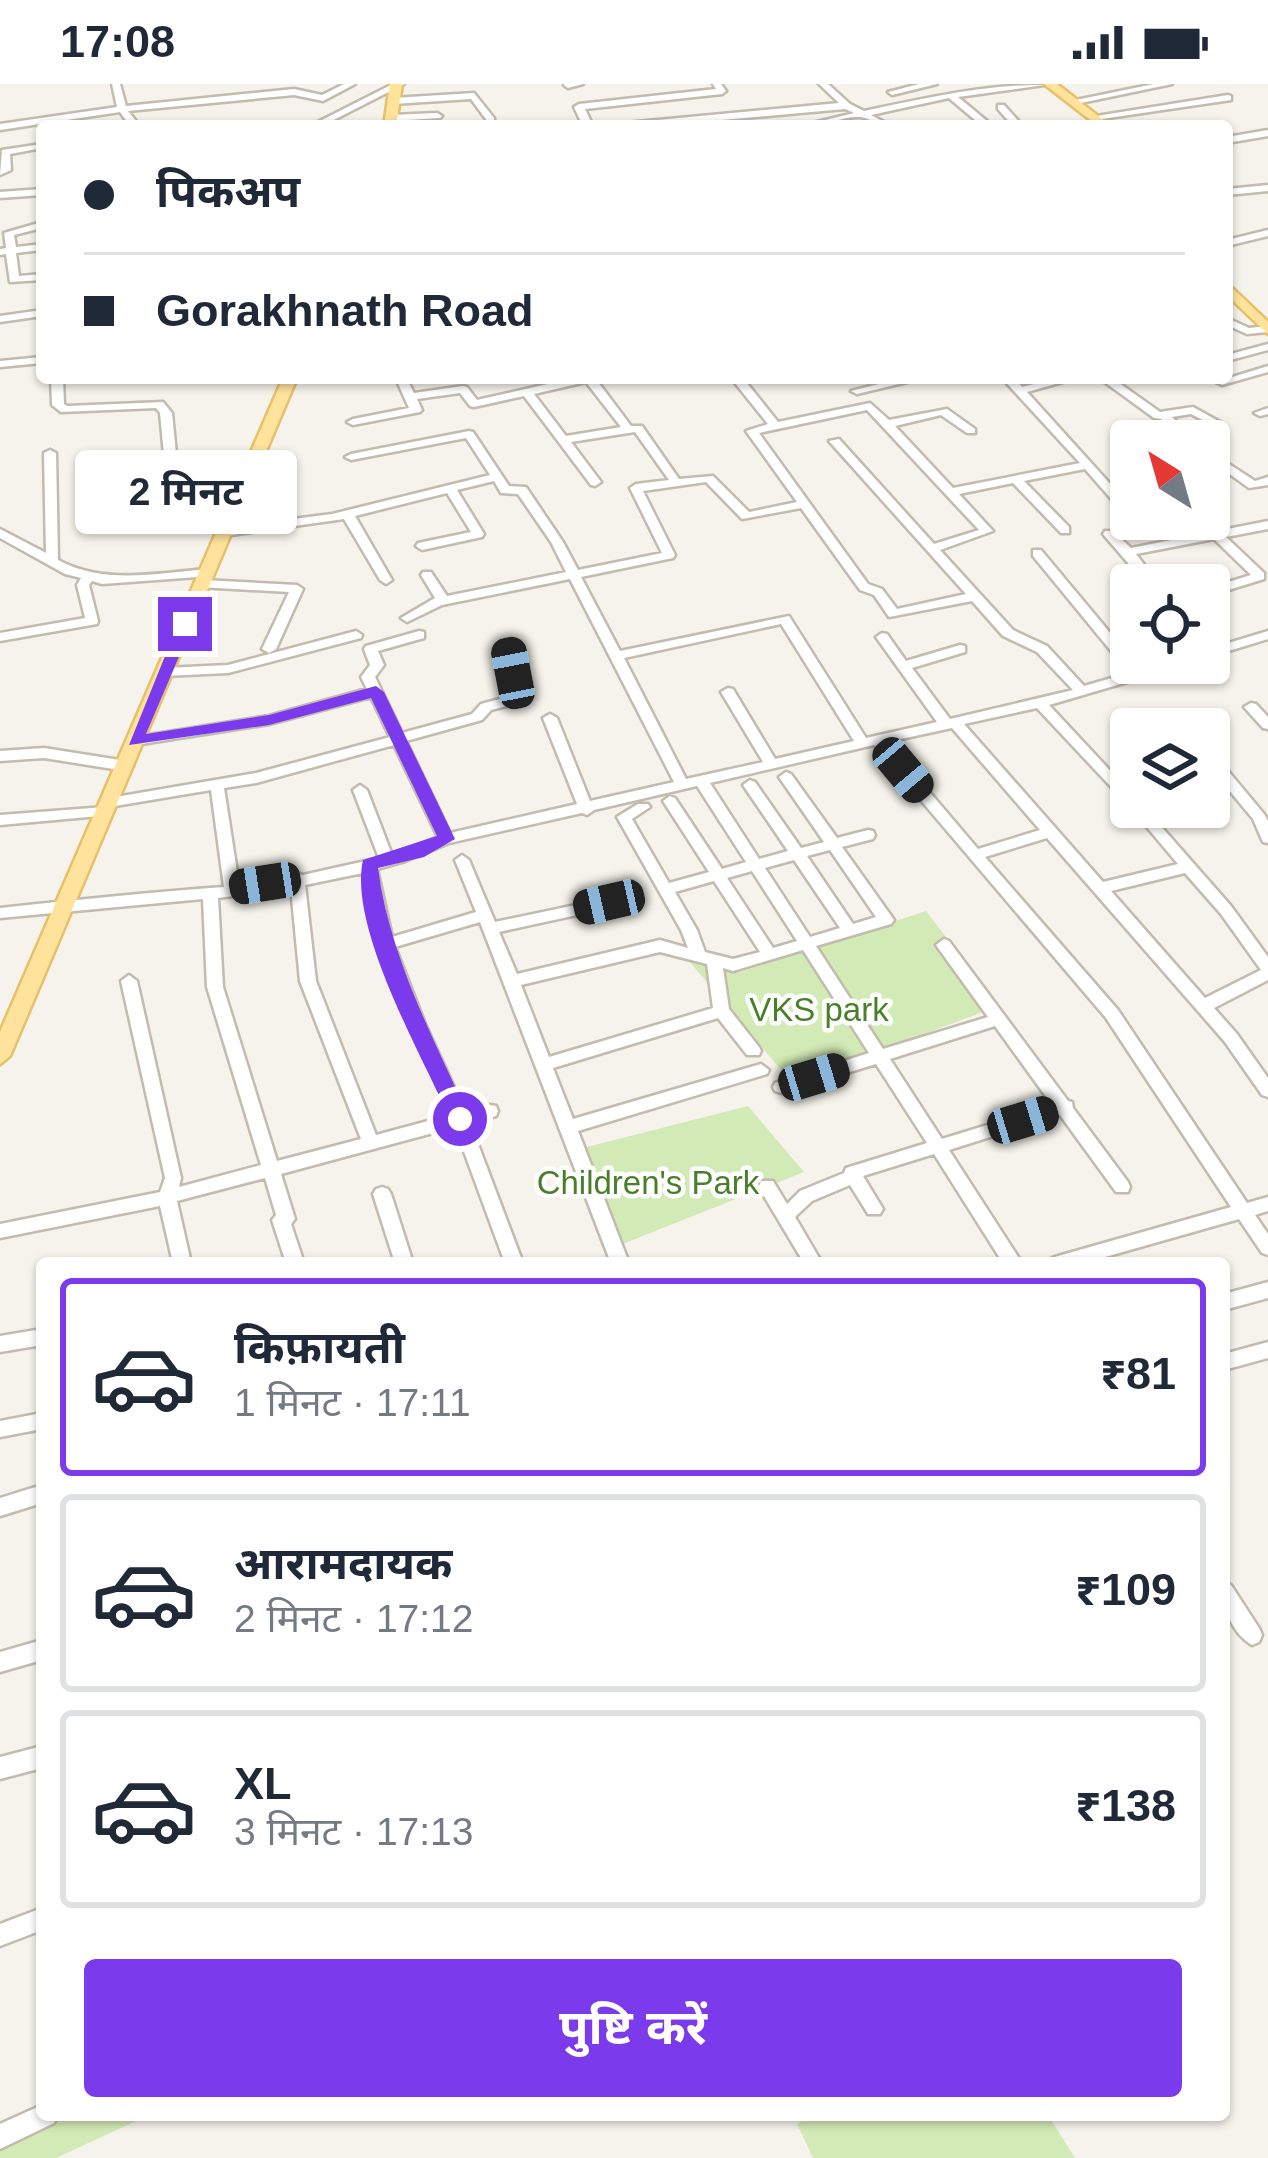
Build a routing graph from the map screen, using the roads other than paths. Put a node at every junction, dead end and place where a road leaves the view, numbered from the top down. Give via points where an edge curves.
1 (116, 84) edge
2 (181, 84) edge
3 (351, 84) edge
4 (579, 84) edge
5 (609, 84) edge
6 (668, 84) edge
7 (823, 84) edge
8 (933, 84) edge
9 (1050, 84) edge
10 (1168, 84) edge
11 (397, 85) edge
12 (568, 85) edge
13 (1039, 85) edge
14 (720, 87) edge
15 (282, 88) edge
16 (887, 88) edge
17 (677, 96) junction
18 (952, 96) junction
19 (1228, 98) dead end
20 (393, 101) junction
21 (1076, 101) junction
22 (188, 102) junction
23 (620, 102) junction
24 (908, 105) junction
25 (848, 106) junction
26 (1001, 106) dead end
27 (791, 108) junction
28 (122, 109) junction
29 (866, 114) junction
30 (436, 116) dead end
31 (737, 116) junction
32 (47, 120) edge
33 (130, 120) edge
34 (327, 120) edge
35 (390, 120) edge
36 (405, 120) edge
37 (491, 120) dead end
38 (586, 120) edge
39 (711, 120) edge
40 (741, 120) edge
41 (804, 120) edge
42 (838, 120) edge
43 (876, 120) edge
44 (981, 120) edge
45 (1013, 120) edge
46 (1093, 120) edge
47 (1095, 120) edge
48 (1114, 120) edge
49 (36, 122) edge
50 (0, 127) edge
51 (1268, 133) edge
52 (1252, 136) junction
53 (1233, 139) edge
54 (36, 147) edge
55 (1268, 148) edge
56 (0, 172) edge
57 (1268, 188) edge
58 (1233, 191) edge
59 (36, 193) edge
60 (0, 196) edge
61 (36, 226) edge
62 (15, 228) junction
63 (0, 230) edge
64 (1268, 233) edge
65 (1233, 242) edge
66 (36, 248) edge
67 (6, 251) edge
68 (36, 278) edge
69 (1233, 280) edge
70 (1233, 293) edge
71 (36, 314) edge
72 (1268, 316) edge
73 (0, 319) edge
74 (1233, 325) edge
75 (1268, 329) edge
76 (1268, 347) edge
77 (1233, 356) edge
78 (36, 361) edge
79 (0, 364) edge
80 (1268, 369) edge
81 (1233, 379) edge
82 (57, 384) edge
83 (287, 384) edge
84 (404, 384) edge
85 (562, 384) edge
86 (594, 384) edge
87 (742, 384) edge
88 (852, 384) edge
89 (890, 384) edge
90 (1014, 384) edge
91 (1047, 384) edge
92 (1114, 384) edge
93 (857, 391) junction
94 (1020, 391) junction
95 (527, 392) junction
96 (410, 397) junction
97 (870, 406) junction
98 (1165, 416) junction
99 (1169, 420) edge
100 (1210, 420) edge
101 (353, 422) dead end
102 (887, 424) junction
103 (775, 426) junction
104 (628, 428) junction
105 (971, 431) dead end
106 (565, 440) junction
107 (835, 441) dead end
108 (50, 453) dead end
109 (351, 457) dead end
110 (1088, 465) junction
111 (251, 469) junction
112 (1230, 469) edge
113 (172, 477) junction
114 (497, 477) junction
115 (1016, 479) junction
116 (595, 482) dead end
117 (676, 482) junction
118 (1268, 482) edge
119 (103, 487) dead end
120 (450, 488) junction
121 (1110, 490) edge
122 (950, 492) junction
123 (802, 504) junction
124 (348, 513) junction
125 (1268, 525) edge
126 (1065, 530) dead end
127 (224, 532) junction
128 (0, 533) edge
129 (1230, 533) edge
130 (1109, 534) dead end
131 (1196, 540) edge
132 (1222, 540) edge
133 (422, 547) dead end
134 (933, 548) junction
135 (1128, 552) junction
136 (1036, 553) dead end
137 (52, 562) junction
138 (1137, 564) edge
139 (427, 575) dead end
140 (574, 575) junction
141 (89, 577) junction
142 (205, 578) junction
143 (386, 580) dead end
144 (1230, 585) edge
145 (976, 596) junction
146 (441, 600) junction
147 (407, 618) dead end
148 (356, 635) dead end
149 (418, 635) dead end
150 (1268, 635) edge
151 (0, 637) edge
152 (882, 637) dead end
153 (1110, 642) edge
154 (1230, 647) edge
155 (508, 648) dead end
156 (960, 649) dead end
157 (269, 650) dead end
158 (615, 656) junction
159 (903, 666) junction
160 (165, 672) junction
161 (1110, 684) edge
162 (376, 692) junction
163 (728, 692) dead end
164 (1082, 692) junction
165 (1040, 703) junction
166 (1251, 707) dead end
167 (550, 718) dead end
168 (951, 724) junction
169 (1268, 725) edge
170 (400, 740) junction
171 (135, 741) junction
172 (870, 742) junction
173 (0, 756) edge
174 (771, 764) junction
175 (126, 766) junction
176 (786, 777) dead end
177 (1110, 779) edge
178 (1230, 783) edge
179 (749, 785) dead end
180 (217, 786) junction
181 (683, 786) junction
182 (705, 786) junction
183 (360, 790) dead end
184 (670, 800) junction
185 (107, 807) junction
186 (587, 809) junction
187 (0, 820) edge
188 (1154, 828) edge
189 (1052, 832) junction
190 (868, 835) dead end
191 (1268, 838) edge
192 (446, 839) junction
193 (836, 844) junction
194 (798, 854) junction
195 (974, 855) junction
196 (462, 860) dead end
197 (378, 862) junction
198 (756, 864) junction
199 (1188, 867) junction
200 (718, 874) junction
201 (297, 878) junction
202 (232, 888) junction
203 (1101, 888) junction
204 (666, 889) junction
205 (210, 891) junction
206 (609, 902) dead end
207 (63, 906) junction
208 (0, 913) edge
209 (488, 922) junction
210 (850, 931) junction
211 (385, 944) junction
212 (807, 944) junction
213 (944, 945) dead end
214 (698, 955) junction
215 (770, 955) junction
216 (715, 963) junction
217 (1268, 970) edge
218 (129, 981) dead end
219 (512, 981) junction
220 (1203, 1006) junction
221 (721, 1011) junction
222 (1000, 1018) junction
223 (753, 1051) dead end
224 (0, 1056) edge
225 (880, 1057) junction
226 (545, 1064) junction
227 (761, 1070) dead end
228 (781, 1087) dead end
229 (1268, 1091) edge
230 (1066, 1107) junction
231 (490, 1111) dead end
232 (460, 1119) junction
233 (570, 1127) junction
234 (370, 1143) junction
235 (937, 1146) junction
236 (271, 1169) junction
237 (850, 1178) junction
238 (766, 1186) dead end
239 (1122, 1187) dead end
240 (382, 1194) dead end
241 (167, 1197) junction
242 (1268, 1204) edge
243 (874, 1209) dead end
244 (1244, 1211) junction
245 (785, 1216) junction
246 (0, 1231) edge
247 (1268, 1248) edge
248 (181, 1257) edge
249 (293, 1257) edge
250 (402, 1257) edge
251 (512, 1257) edge
252 (618, 1257) edge
253 (809, 1257) edge
254 (1004, 1257) edge
255 (1079, 1257) edge
256 (1268, 1290) edge
257 (1230, 1300) edge
258 (36, 1338) edge
259 (0, 1344) edge
260 (1268, 1350) edge
261 (1230, 1360) edge
262 (36, 1422) edge
263 (0, 1429) edge
264 (36, 1496) edge
265 (0, 1507) edge
266 (1232, 1619) edge
267 (1252, 1635) dead end
268 (36, 1652) edge
269 (0, 1662) edge
270 (36, 1758) edge
271 (0, 1768) edge
272 (36, 1921) edge
273 (0, 1935) edge
274 (36, 2120) edge
275 (0, 2137) edge

1 - 28 street
2 - 22 street
3 - 15 street via 323,98
4 - 12 street
5 - 23 street
6 - 17 street
7 - 25 street
8 - 16 street
9 - 21 main road
10 - 21 street
11 - 20 main road
11 - 34 street
13 - 18 street
13 - 46 main road
14 - 17 street
14 - 31 street
15 - 22 street
16 - 24 street
17 - 23 street
18 - 24 street
18 - 44 street
19 - 48 street
20 - 35 main road
20 - 37 street via 474,96
21 - 47 main road
22 - 28 street
23 - 38 street via 579,106
24 - 29 street
25 - 27 street
25 - 29 street
26 - 45 street
27 - 31 street
27 - 41 street
28 - 32 street
28 - 33 street
29 - 42 street
29 - 43 street
30 - 36 street
31 - 39 street
31 - 40 street
49 - 50 street
51 - 52 street
52 - 53 street
52 - 55 street
54 - 56 street via 5,152
57 - 58 street
59 - 60 street
61 - 62 street
62 - 63 street
62 - 67 street
64 - 65 street
66 - 67 street
67 - 68 street via 14,280
69 - 72 main road
70 - 75 main road
71 - 73 street
74 - 75 street
76 - 77 street
78 - 79 street
80 - 81 street
82 - 113 street via 64,410 159,404
83 - 111 main road
84 - 96 street
85 - 95 street
86 - 104 street
87 - 103 street
88 - 93 street
89 - 93 street
90 - 94 street
91 - 94 street
92 - 98 street
93 - 97 street
94 - 110 street
95 - 96 street via 474,404 463,389
95 - 106 street
96 - 101 street via 416,410
97 - 102 street
97 - 103 street
98 - 99 street
98 - 100 street via 1193,410
102 - 105 street via 943,411
102 - 122 street
103 - 123 street via 752,433
104 - 106 street
104 - 117 street via 645,432
106 - 116 street
107 - 134 street
108 - 137 street
109 - 114 street via 467,432
110 - 115 street
110 - 121 street
111 - 113 street
111 - 127 main road
112 - 118 street via 1251,484
113 - 119 street
114 - 120 street
114 - 140 street via 506,490 522,490
115 - 122 street
115 - 126 street
117 - 123 street via 711,478 746,516
117 - 140 street via 634,488 669,555
120 - 124 street
120 - 133 street via 478,534
122 - 134 street via 987,531
123 - 145 street via 894,614
124 - 127 street
124 - 143 street
125 - 129 street
127 - 142 main road
128 - 137 street
130 - 135 street
131 - 135 street
132 - 144 street via 1260,576
134 - 145 street
135 - 138 street
136 - 153 street
137 - 141 street
139 - 146 street
140 - 146 street
140 - 158 street
141 - 142 street
141 - 151 street via 83,585 92,621
142 - 157 street via 297,589
142 - 160 main road
145 - 164 street
146 - 147 street
148 - 160 street via 228,669
149 - 162 street via 370,650
150 - 154 street
152 - 159 street
155 - 170 street via 518,700
156 - 159 street
158 - 172 street via 784,619
158 - 181 street
159 - 168 street
160 - 171 main road
161 - 164 street
162 - 170 street
162 - 171 street via 269,720
163 - 174 street
164 - 165 street
165 - 168 street
165 - 177 street
166 - 169 street
167 - 186 street
168 - 172 street
168 - 189 street
170 - 180 street
170 - 192 street
171 - 175 main road
172 - 174 street
172 - 195 street
173 - 175 street via 44,753
174 - 182 street
175 - 185 main road
176 - 193 street
178 - 191 street
179 - 194 street
180 - 185 street
180 - 202 street
181 - 182 street
181 - 186 street
182 - 184 street
182 - 198 street
183 - 197 street
184 - 200 street
184 - 204 street via 624,817
185 - 187 street
185 - 207 main road
186 - 192 street
188 - 199 street
189 - 195 street
189 - 203 street
190 - 193 street
192 - 197 street
193 - 194 street
193 - 210 street via 887,918
194 - 198 street
194 - 210 street
195 - 244 street via 1112,1014
196 - 209 street
197 - 201 street
197 - 211 street
198 - 200 street
198 - 212 street
199 - 203 street
199 - 217 street
200 - 204 street
200 - 215 street
201 - 202 street
201 - 234 street via 308,981
202 - 205 street
203 - 220 street
204 - 214 street
205 - 207 street
205 - 236 street via 215,988
206 - 209 street
207 - 208 street
207 - 224 main road
209 - 211 street
209 - 219 street
210 - 212 street
211 - 232 street
212 - 215 street
212 - 225 street
213 - 222 street
214 - 216 street
214 - 219 street via 661,946
215 - 216 street
216 - 221 street
217 - 220 street
218 - 241 street via 173,1178
219 - 226 street
220 - 229 street
221 - 223 street
221 - 226 street
222 - 225 street
222 - 230 street
225 - 228 street
225 - 235 street
226 - 233 street
227 - 233 street
230 - 235 street
230 - 239 street
231 - 232 street
232 - 234 street
232 - 251 street
233 - 252 street
234 - 236 street
235 - 237 street
235 - 254 street
236 - 241 street
236 - 249 street
237 - 243 street
237 - 245 street via 806,1196
238 - 245 street
240 - 250 street
241 - 246 street
241 - 248 street
242 - 244 street
244 - 247 street
244 - 255 street
245 - 253 street
256 - 257 street
258 - 259 street
260 - 261 street
262 - 263 street
264 - 265 street
266 - 267 street
268 - 269 street
270 - 271 street
272 - 273 street
274 - 275 street

